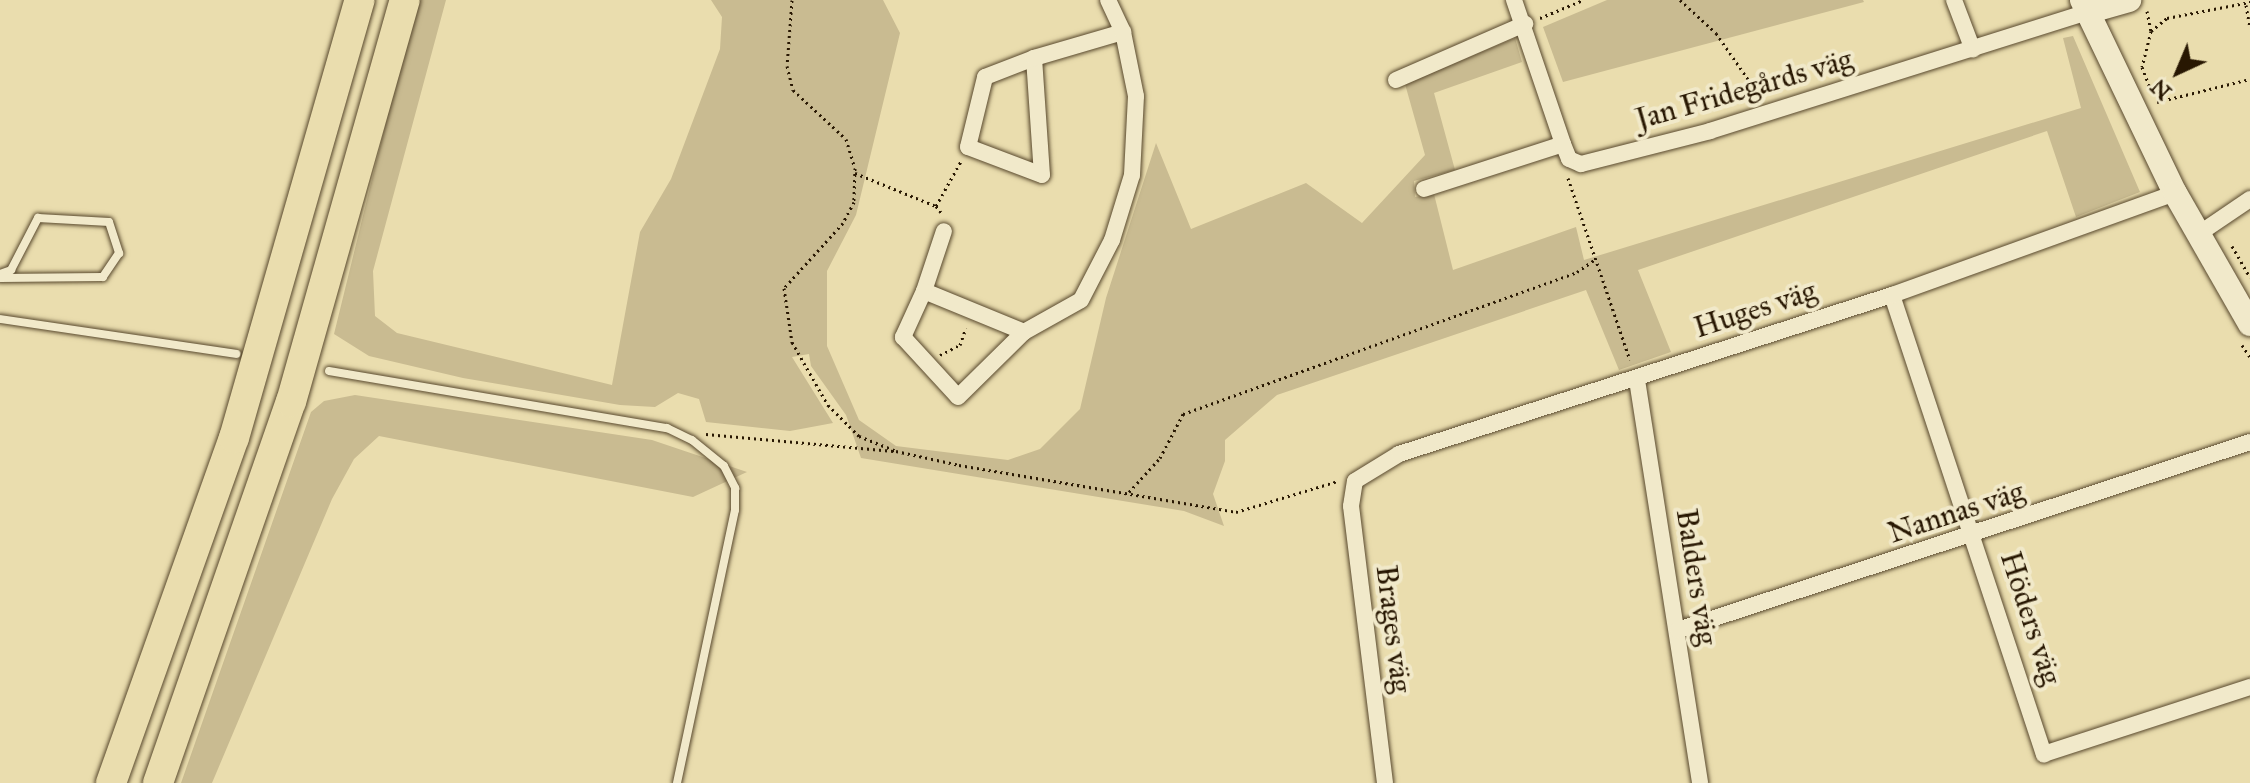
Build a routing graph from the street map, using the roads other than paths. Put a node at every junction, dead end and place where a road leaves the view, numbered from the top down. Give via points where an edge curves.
1 (360, 0) edge
2 (405, 0) edge
3 (1108, 0) edge
4 (1514, 0) edge
5 (1954, 0) edge
6 (2129, 0) edge
7 (2085, 6) edge
8 (1525, 24) junction
9 (1123, 32) junction
10 (1973, 50) junction
11 (1034, 58) junction
12 (1396, 80) dead end
13 (1566, 152) junction
14 (1424, 189) dead end
15 (2175, 193) junction
16 (2250, 199) edge
17 (2206, 229) junction
18 (944, 231) road end
19 (0, 276) edge
20 (924, 291) junction
21 (1892, 295) junction
22 (0, 319) edge
23 (2250, 324) edge
24 (1024, 332) junction
25 (236, 354) dead end
26 (329, 371) dead end
27 (1637, 380) junction
28 (2250, 442) edge
29 (1355, 481) joint
30 (1975, 536) junction
31 (1678, 630) junction
32 (2250, 687) edge
33 (111, 783) edge
34 (158, 783) edge
35 (677, 783) edge
36 (1385, 783) edge
37 (1700, 783) edge

1 - 33 highway via 234,438
2 - 34 highway via 291,402
3 - 9 street
4 - 8 street
5 - 10 street
6 - 7 street
7 - 10 street, Jan Fridegårds väg
7 - 15 street
8 - 12 street
8 - 13 street
9 - 11 street
9 - 24 street via 1136,96 1132,175 1112,240 1081,300
10 - 13 street, Jan Fridegårds väg via 1581,164
11 - 11 street via 985,77 968,147 1042,175
13 - 14 street, Jan Fridegårds väg
15 - 17 street
15 - 21 street, Huges väg
16 - 17 street
17 - 23 street
18 - 20 street
19 - 19 lane via 11,270 38,218 109,222 119,253 103,277
20 - 24 street
20 - 24 street via 903,337 958,397
21 - 27 street, Huges väg
21 - 30 street, Höders väg
22 - 25 lane
26 - 35 lane via 678,432 724,466 737,496
27 - 29 street, Huges väg via 1399,454
27 - 31 street, Balders väg
28 - 30 street, Nannas väg
29 - 36 street, Brages väg via 1351,506
30 - 31 street, Nannas väg
30 - 32 street, Höders väg via 2044,754
31 - 37 street, Balders väg

